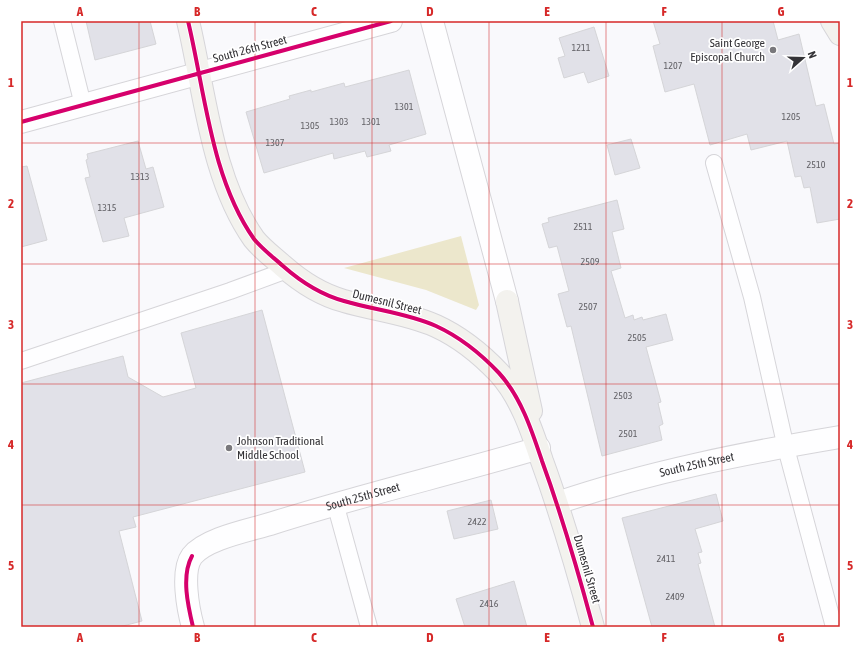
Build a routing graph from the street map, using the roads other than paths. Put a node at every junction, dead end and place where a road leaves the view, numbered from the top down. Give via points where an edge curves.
1 (62, 21) edge
2 (188, 21) edge
3 (391, 21) edge
4 (432, 21) edge
5 (832, 21) edge
6 (840, 34) edge
7 (200, 73) junction
8 (83, 105) junction
9 (21, 122) edge
10 (714, 163) dead end
11 (287, 270) junction
12 (507, 301) joint
13 (21, 361) edge
14 (840, 437) edge
15 (539, 448) junction
16 (786, 448) junction
17 (335, 503) junction
18 (557, 503) junction
19 (193, 627) edge
20 (369, 627) edge
21 (593, 627) edge
22 (834, 627) edge

1 - 8 lane
2 - 7 main road, Dumesnil Street
3 - 7 street, South 26th Street
4 - 12 street, Dumesnil Street
5 - 6 main road
7 - 8 street, South 26th Street
7 - 11 main road, Dumesnil Street via 216,147 233,201 255,240
8 - 9 street, South 26th Street
10 - 16 lane via 752,297
11 - 13 lane
11 - 15 main road, Dumesnil Street via 335,298 437,326 476,351 507,383 526,417
12 - 15 main road, Dumesnil Street
14 - 16 street, South 25th Street
15 - 17 street, South 25th Street
15 - 18 main road, Dumesnil Street
16 - 18 street, South 25th Street via 755,452 596,490
16 - 22 lane
17 - 19 street, South 25th Street via 217,540 198,550 187,564 187,592
17 - 20 lane
18 - 21 main road, Dumesnil Street

